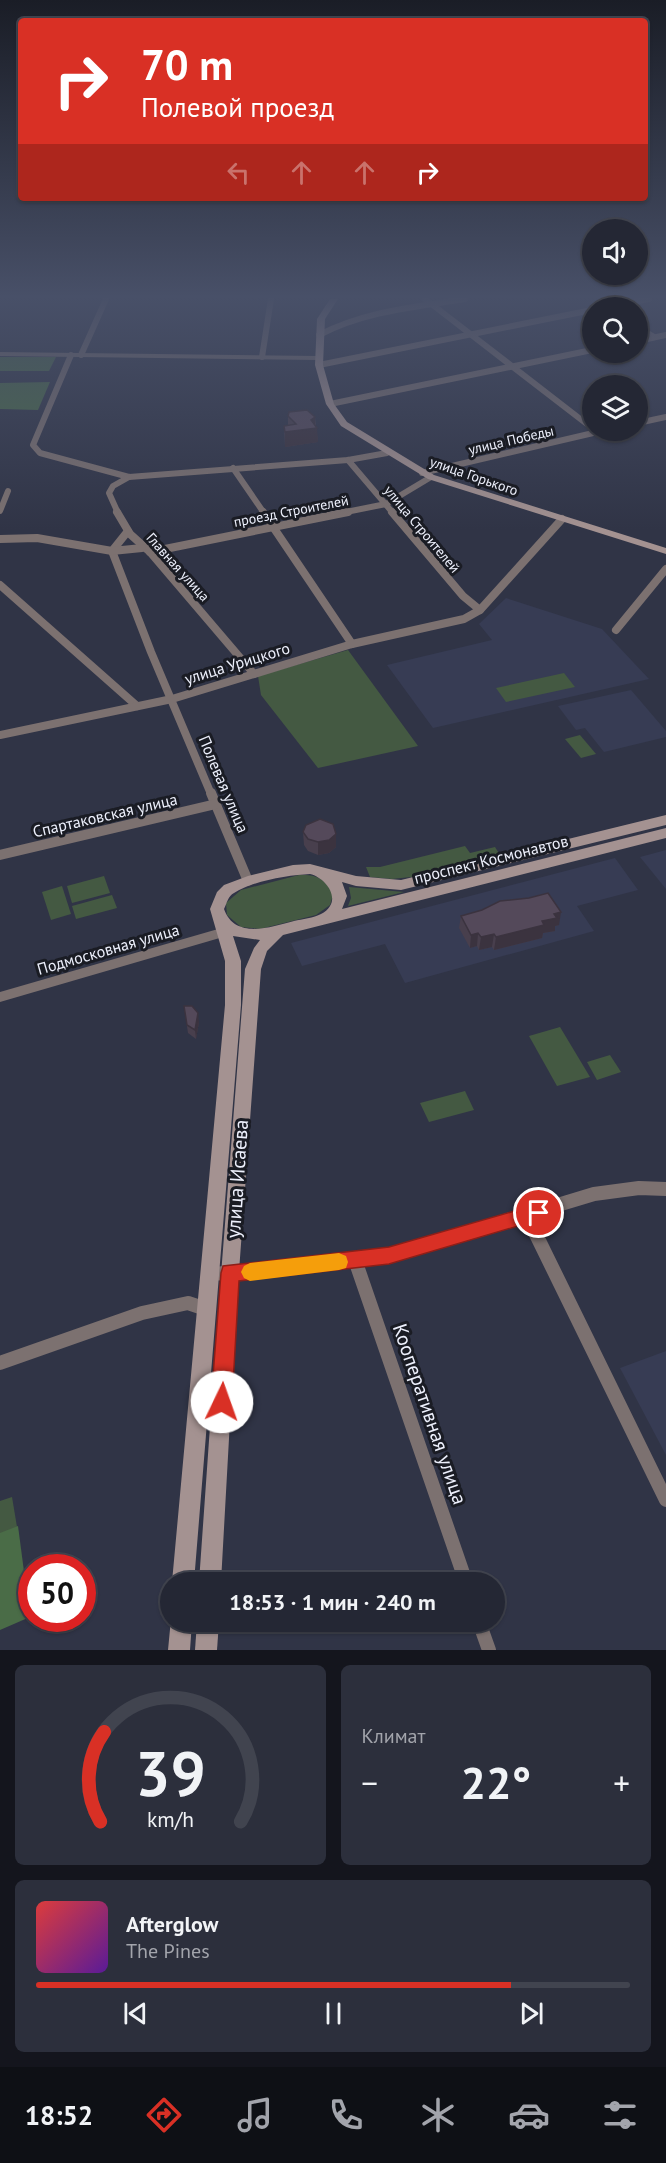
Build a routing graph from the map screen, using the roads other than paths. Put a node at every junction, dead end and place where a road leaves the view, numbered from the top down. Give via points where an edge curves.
1 (62, 376) edge
2 (323, 376) edge
3 (466, 376) edge
4 (522, 376) edge
5 (330, 404) junction
6 (666, 417) edge
7 (582, 420) edge
8 (648, 421) edge
9 (582, 433) edge
10 (387, 453) junction
11 (348, 460) junction
12 (233, 468) junction
13 (426, 475) junction
14 (129, 477) junction
15 (8, 491) dead end
16 (386, 504) junction
17 (0, 511) edge
18 (562, 519) junction
19 (272, 527) junction
20 (128, 531) junction
21 (0, 539) edge
22 (142, 548) junction
23 (112, 551) junction
24 (666, 551) edge
25 (150, 552) junction
26 (666, 569) edge
27 (0, 585) edge
28 (480, 610) junction
29 (616, 630) dead end
30 (352, 644) junction
31 (254, 674) junction
32 (172, 699) junction
33 (137, 706) junction
34 (0, 735) edge
35 (216, 804) junction
36 (666, 820) edge
37 (666, 833) edge
38 (0, 855) edge
39 (326, 874) junction
40 (248, 881) junction
41 (326, 919) junction
42 (223, 927) junction
43 (281, 930) junction
44 (0, 997) edge
45 (666, 1189) edge
46 (527, 1216) junction
47 (355, 1260) junction
48 (230, 1273) junction
49 (209, 1274) junction
50 (206, 1309) junction
51 (0, 1363) edge
52 (666, 1500) edge
53 (184, 1572) edge
54 (211, 1572) edge
55 (463, 1572) edge
56 (180, 1632) edge
57 (207, 1632) edge
58 (483, 1632) edge
59 (179, 1650) edge
60 (206, 1650) edge
61 (489, 1650) edge

1 - 14 street via 33,446 35,450
2 - 5 main road, улица Горького
3 - 5 street
4 - 7 street
5 - 10 main road, улица Горького via 344,424
6 - 8 street
9 - 13 street, улица Победы
10 - 11 street
10 - 13 main road, улица Горького
11 - 12 street
11 - 16 street, улица Строителей
12 - 14 street
12 - 19 street
13 - 16 street, проезд Строителей
13 - 18 main road, улица Горького
14 - 20 street, Главная улица via 109,493
15 - 17 street
16 - 19 street, проезд Строителей
16 - 28 street, улица Строителей via 463,596
18 - 24 main road, улица Горького
18 - 28 street
19 - 25 street, проезд Строителей
19 - 30 street
20 - 22 street, Главная улица
20 - 23 street
21 - 23 street via 37,538
22 - 23 street
22 - 25 street, Главная улица
23 - 32 street, Полевая улица
25 - 31 street, Главная улица
26 - 29 street
27 - 33 street
28 - 30 street, улица Урицкого via 464,619
30 - 31 street, улица Урицкого
31 - 32 street, улица Урицкого
32 - 33 street, улица Урицкого
32 - 35 street, Полевая улица
33 - 34 street, улица Урицкого
35 - 38 street, Спартаковская улица
35 - 40 street, Полевая улица
36 - 39 main road, проспект Космонавтов via 413,883 371,883
37 - 41 main road, проспект Космонавтов
39 - 40 main road, проспект Космонавтов via 302,869
39 - 41 main road via 341,893 338,905
40 - 42 main road, проспект Космонавтов via 222,896 217,909
41 - 43 main road, проспект Космонавтов
42 - 43 main road, проспект Космонавтов via 247,935
42 - 44 street, Подмосковная улица
42 - 49 main road, улица Исаева via 233,961 234,990
43 - 48 main road, улица Исаева via 261,948 253,969
45 - 46 street via 612,1190
46 - 47 street via 389,1256
46 - 52 street
47 - 48 street
47 - 55 street, Кооперативная улица
48 - 49 street
48 - 54 main road, улица Исаева
49 - 50 main road, улица Исаева
50 - 51 street via 189,1303 142,1313
50 - 53 main road, улица Исаева
56 - 59 main road
57 - 60 main road
58 - 61 street

